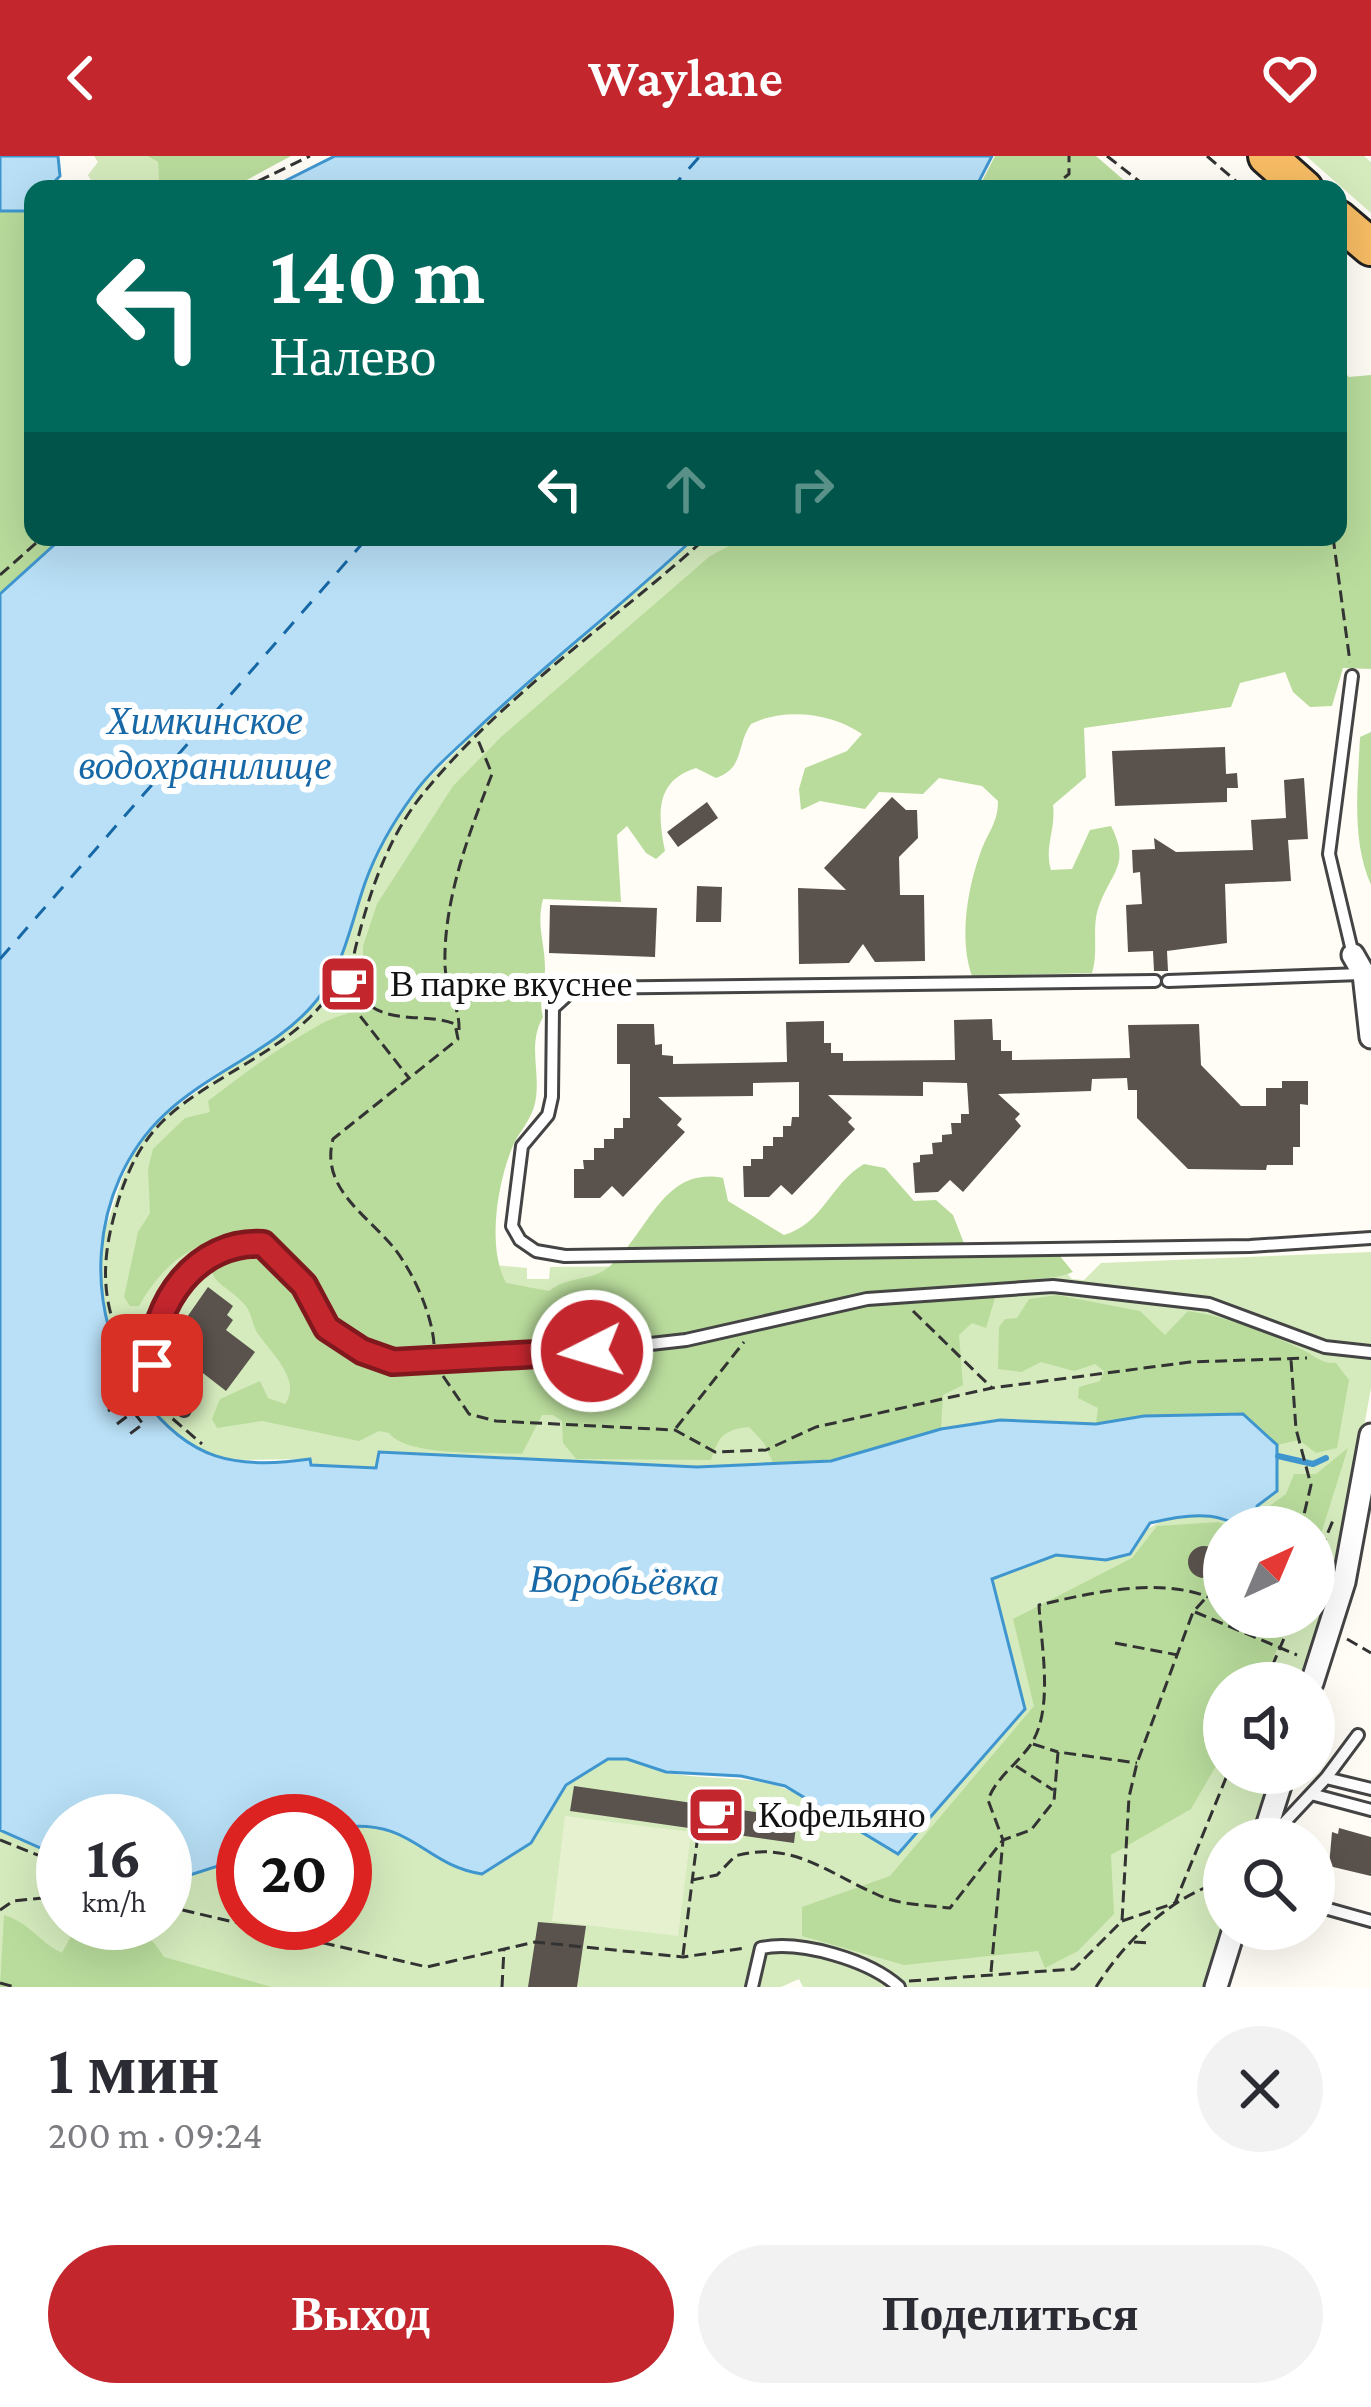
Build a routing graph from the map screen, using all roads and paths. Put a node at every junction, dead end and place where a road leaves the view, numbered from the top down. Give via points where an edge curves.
1 (310, 156) edge
2 (1107, 156) edge
3 (1207, 156) edge
4 (1267, 156) edge
5 (261, 180) edge
6 (1138, 180) edge
7 (1235, 180) edge
8 (1294, 180) edge
9 (1347, 227) edge
10 (1371, 247) edge
11 (34, 546) edge
12 (697, 546) edge
13 (1334, 546) edge
14 (0, 575) edge
15 (1352, 676) joint
16 (477, 737) junction
17 (1359, 964) junction
18 (351, 968) junction
19 (336, 987) junction
20 (459, 1031) junction
21 (1371, 1037) edge
22 (409, 1078) junction
23 (1371, 1238) edge
24 (105, 1252) dead end
25 (898, 1297) junction
26 (753, 1325) junction
27 (1371, 1352) edge
28 (435, 1357) junction
29 (1312, 1357) dead end
30 (1291, 1360) junction
31 (992, 1388) junction
32 (146, 1402) dead end
33 (184, 1410) dead end
34 (108, 1411) dead end
35 (134, 1412) junction
36 (117, 1424) dead end
37 (675, 1430) junction
38 (1371, 1435) edge
39 (128, 1436) dead end
40 (1341, 1502) dead end
41 (1306, 1506) edge
42 (1335, 1516) edge
43 (1203, 1595) edge
44 (1203, 1602) edge
45 (1335, 1607) edge
46 (1193, 1612) junction
47 (1335, 1637) edge
48 (1284, 1638) edge
49 (1115, 1643) dead end
50 (1280, 1648) junction
51 (1371, 1653) edge
52 (1180, 1655) junction
53 (1306, 1658) dead end
54 (1274, 1662) edge
55 (1358, 1735) dead end
56 (1032, 1744) junction
57 (1058, 1752) junction
58 (1014, 1763) junction
59 (1137, 1763) junction
60 (1335, 1766) edge
61 (1335, 1780) edge
62 (1371, 1789) edge
63 (1054, 1790) junction
64 (1219, 1794) edge
65 (1311, 1794) joint
66 (1371, 1810) edge
67 (1287, 1818) edge
68 (698, 1834) dead end
69 (0, 1840) edge
70 (1003, 1840) junction
71 (36, 1854) edge
72 (692, 1880) junction
73 (1203, 1890) edge
74 (36, 1899) edge
75 (1175, 1903) junction
76 (0, 1910) edge
77 (1335, 1911) edge
78 (192, 1912) edge
79 (1122, 1921) junction
80 (1371, 1921) edge
81 (1132, 1942) junction
82 (1151, 1943) dead end
83 (504, 1948) junction
84 (761, 1948) junction
85 (1227, 1950) edge
86 (683, 1957) junction
87 (991, 1974) junction
88 (0, 1983) edge
89 (897, 1985) edge
90 (15, 1987) edge
91 (502, 1987) edge
92 (752, 1987) edge
93 (1096, 1987) edge
94 (1216, 1987) edge

1 - 5 path
2 - 6 path
3 - 7 path
4 - 8 highway
9 - 10 highway
11 - 14 path
12 - 16 path
13 - 15 path
15 - 17 lane via 1329,854
16 - 18 path via 421,796 391,844
16 - 20 path via 492,774 460,854 445,968
17 - 21 street
17 - 23 lane via 1161,981 575,988 553,1008 552,1097 522,1146 512,1226 536,1252 565,1256
18 - 19 path via 343,966
18 - 20 path via 353,984 376,1010 443,1020
19 - 22 path
19 - 24 path via 311,1015 147,1139
20 - 22 path via 453,1046
22 - 28 path via 333,1138 330,1168 406,1265
25 - 26 lane
25 - 27 lane via 1052,1286 1172,1299 1258,1319 1325,1347
25 - 31 path
26 - 28 lane via 544,1356
26 - 37 path
28 - 33 lane via 393,1362 362,1351 327,1328 304,1285 263,1244 230,1245 189,1272 152,1334 152,1365
28 - 37 path via 469,1414
29 - 30 path
30 - 31 path via 1190,1362
30 - 41 path via 1311,1485
31 - 37 path via 815,1427 766,1450 715,1452
32 - 35 path
34 - 35 path via 124,1400
35 - 36 path
35 - 39 path via 143,1424
38 - 45 street
40 - 42 path
43 - 56 path via 1140,1590 1039,1605 1043,1694
44 - 46 path
46 - 50 path
46 - 52 path
47 - 51 path
48 - 50 path
49 - 52 path
50 - 53 path
50 - 54 path
52 - 59 path
55 - 60 lane
56 - 57 path
56 - 58 path
57 - 59 path
57 - 63 path
58 - 63 path
58 - 70 path via 988,1800
59 - 79 path
61 - 62 lane
63 - 70 path via 1030,1830
64 - 75 path
65 - 66 lane
65 - 67 lane
68 - 72 path
69 - 71 path
70 - 72 path via 950,1908 896,1901 778,1851 735,1856 717,1875
70 - 87 path
72 - 86 path
73 - 75 path
74 - 76 path
75 - 79 path
75 - 81 path
77 - 80 lane
78 - 83 path via 428,1967
79 - 87 path via 1074,1969
81 - 82 path
81 - 93 path
83 - 86 path via 555,1942
83 - 91 path
84 - 86 path
84 - 89 lane via 811,1951
84 - 92 lane
85 - 94 street
87 - 89 path
88 - 90 path

